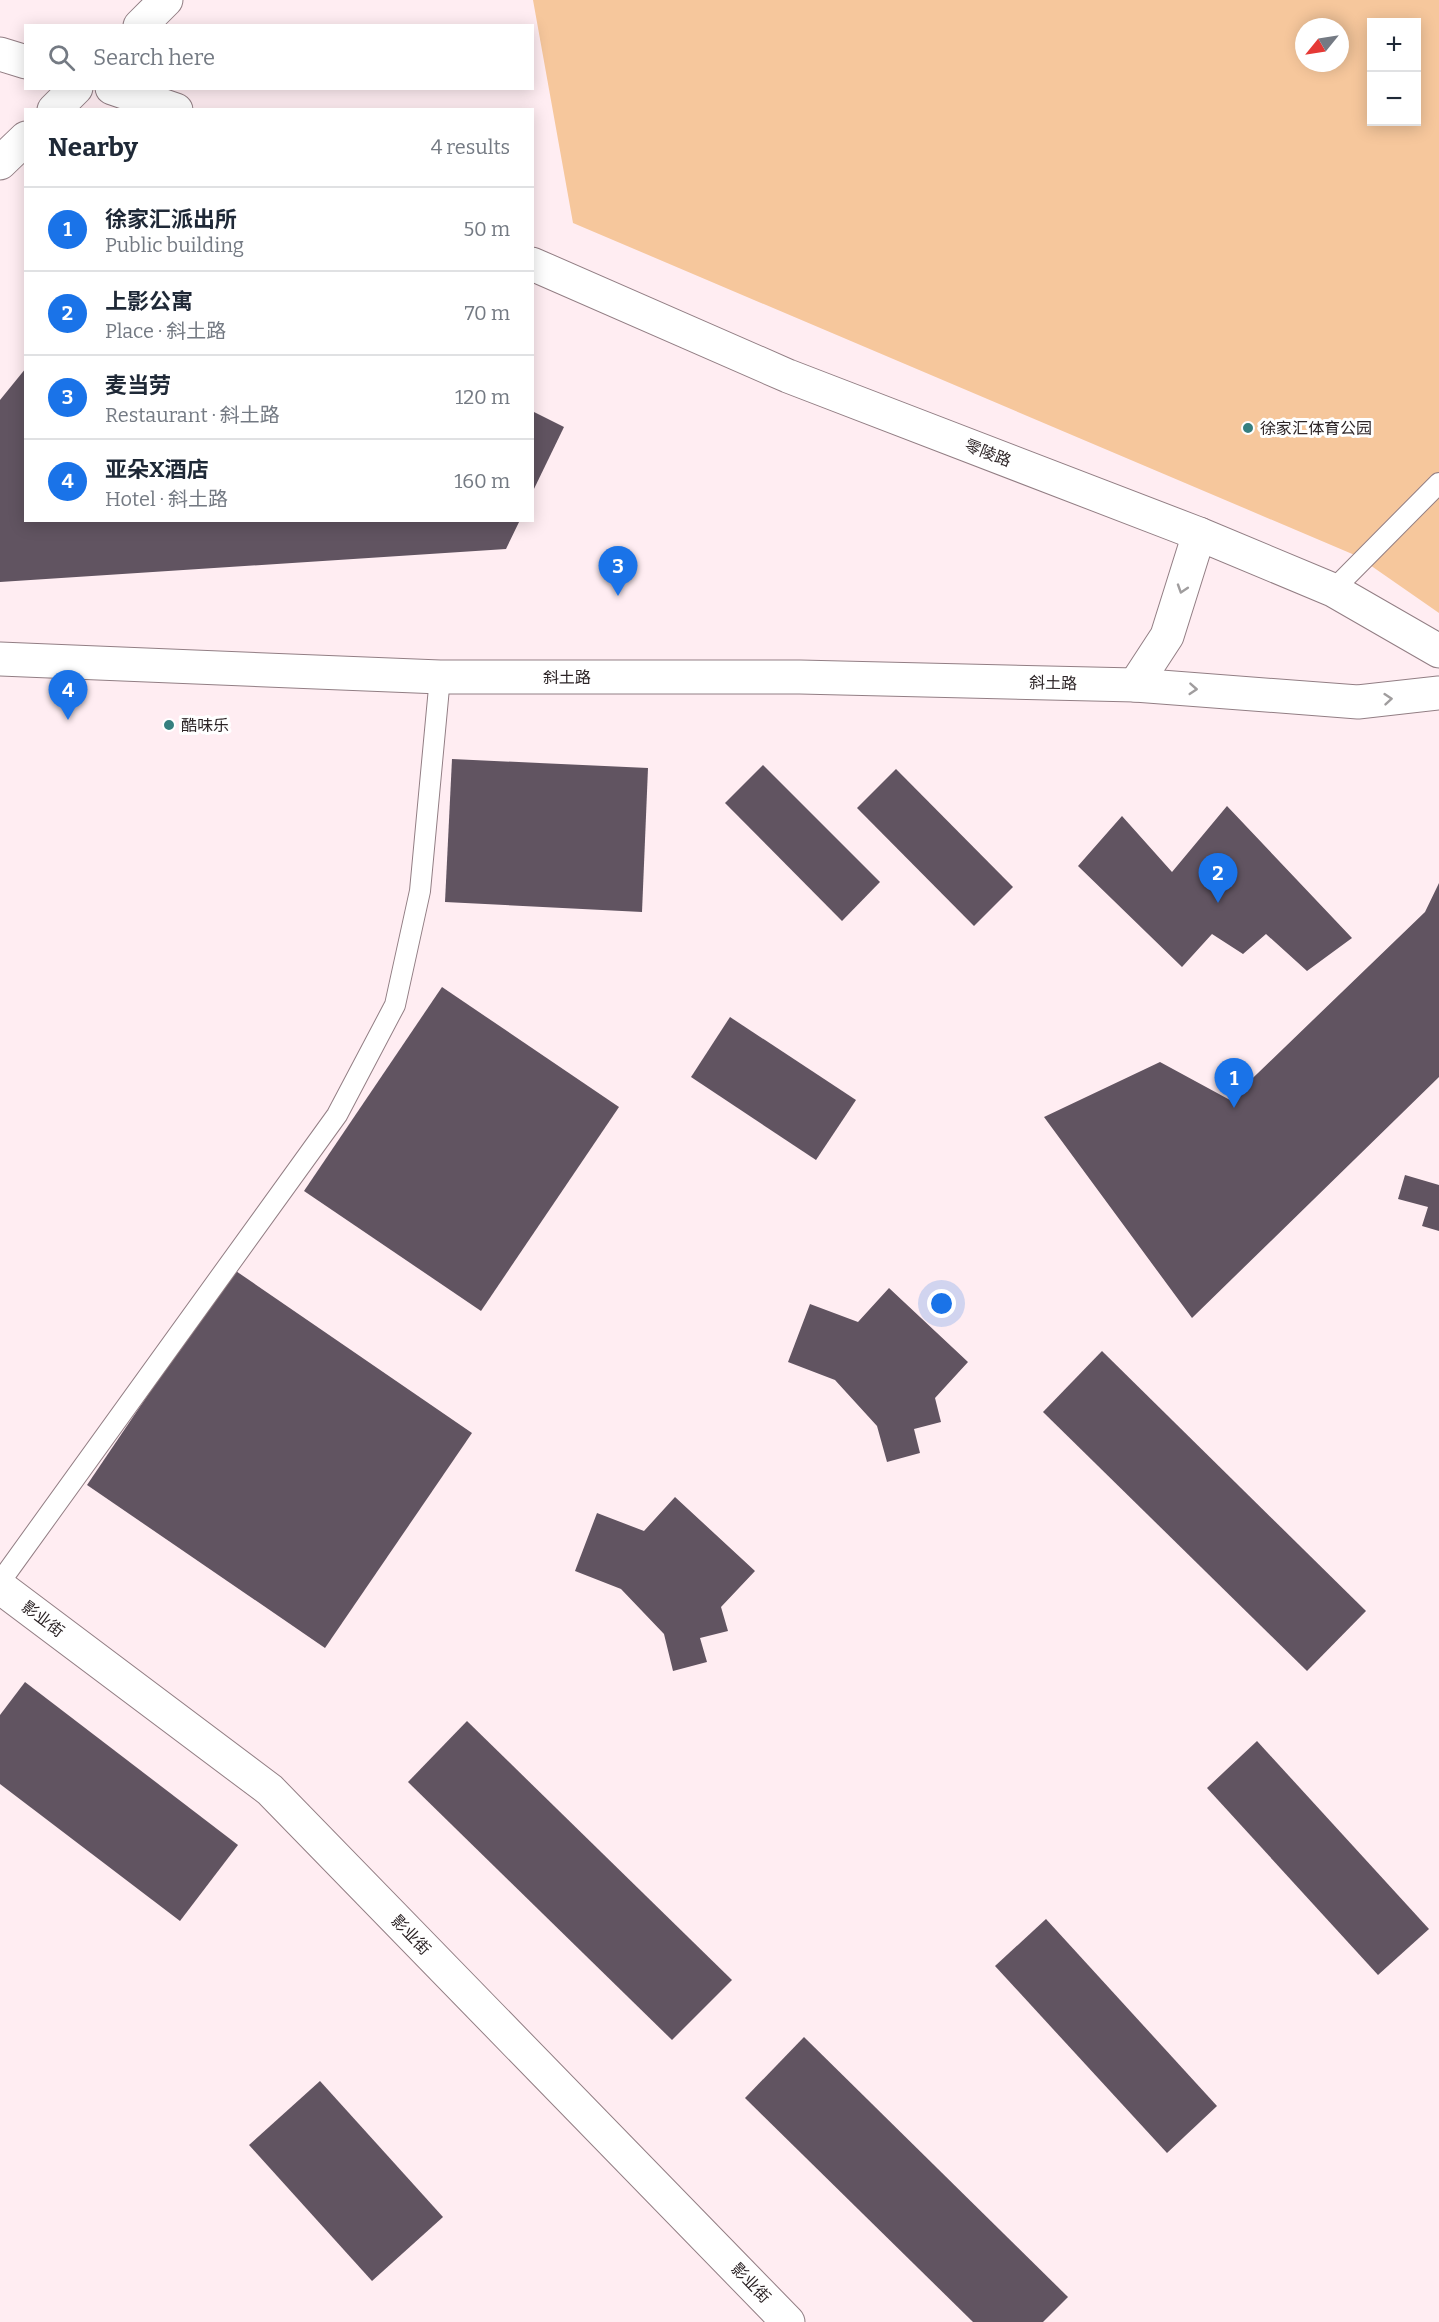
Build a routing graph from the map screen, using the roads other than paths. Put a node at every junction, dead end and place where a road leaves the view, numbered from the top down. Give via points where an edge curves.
1 (166, 0) edge
2 (142, 24) edge
3 (0, 54) edge
4 (24, 61) edge
5 (74, 90) edge
6 (118, 90) edge
7 (56, 108) edge
8 (170, 108) edge
9 (24, 140) edge
10 (0, 163) edge
11 (534, 265) edge
12 (1439, 483) edge
13 (1199, 534) junction
14 (1334, 590) junction
15 (1439, 651) edge
16 (0, 659) edge
17 (440, 677) junction
18 (1135, 685) junction
19 (1439, 693) edge
20 (0, 1582) edge
21 (0, 1587) edge
22 (789, 2322) edge

1 - 2 street
3 - 4 street
5 - 7 street
6 - 8 street
9 - 10 street
11 - 13 street, 零陵路 via 788,376
12 - 14 lane
13 - 14 street, 零陵路
13 -> 18 street via 1167,636
14 - 15 street, 零陵路
16 - 17 street, 斜土路
17 - 18 street, 斜土路 via 800,677
17 - 20 lane via 420,891 394,1005 338,1115
18 -> 19 street, 斜土路 via 1358,702
21 - 22 street, 影业街 via 270,1790

